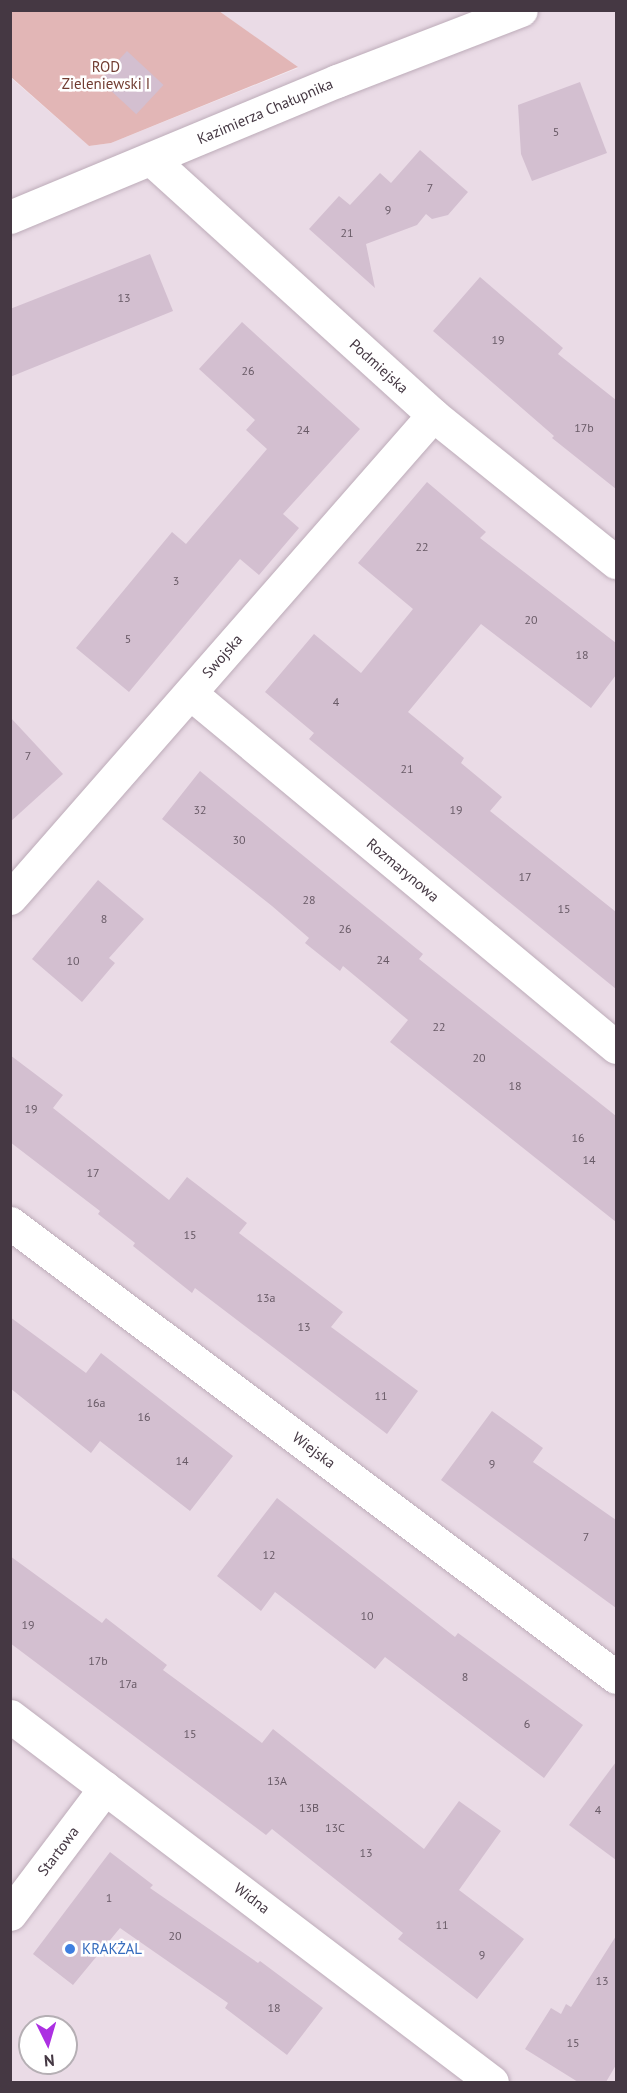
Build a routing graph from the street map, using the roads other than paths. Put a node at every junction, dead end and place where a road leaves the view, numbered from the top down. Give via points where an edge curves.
1 (521, 10) edge
2 (151, 159) junction
3 (10, 217) edge
4 (433, 415) junction
5 (616, 562) edge
6 (190, 693) junction
7 (13, 889) edge
8 (616, 1047) edge
9 (10, 1224) edge
10 (616, 1677) edge
11 (10, 1716) edge
12 (105, 1788) junction
13 (10, 1914) edge
14 (492, 2082) edge

1 - 2 street, Kazimierza Chałupnika
2 - 3 street, Kazimierza Chałupnika
2 - 4 street, Podmiejska
4 - 5 street, Podmiejska
4 - 6 street, Swojska
6 - 7 street, Swojska
6 - 8 street, Rozmarynowa
9 - 10 street, Wiejska
11 - 12 street, Widna
12 - 13 street, Startowa
12 - 14 street, Widna

